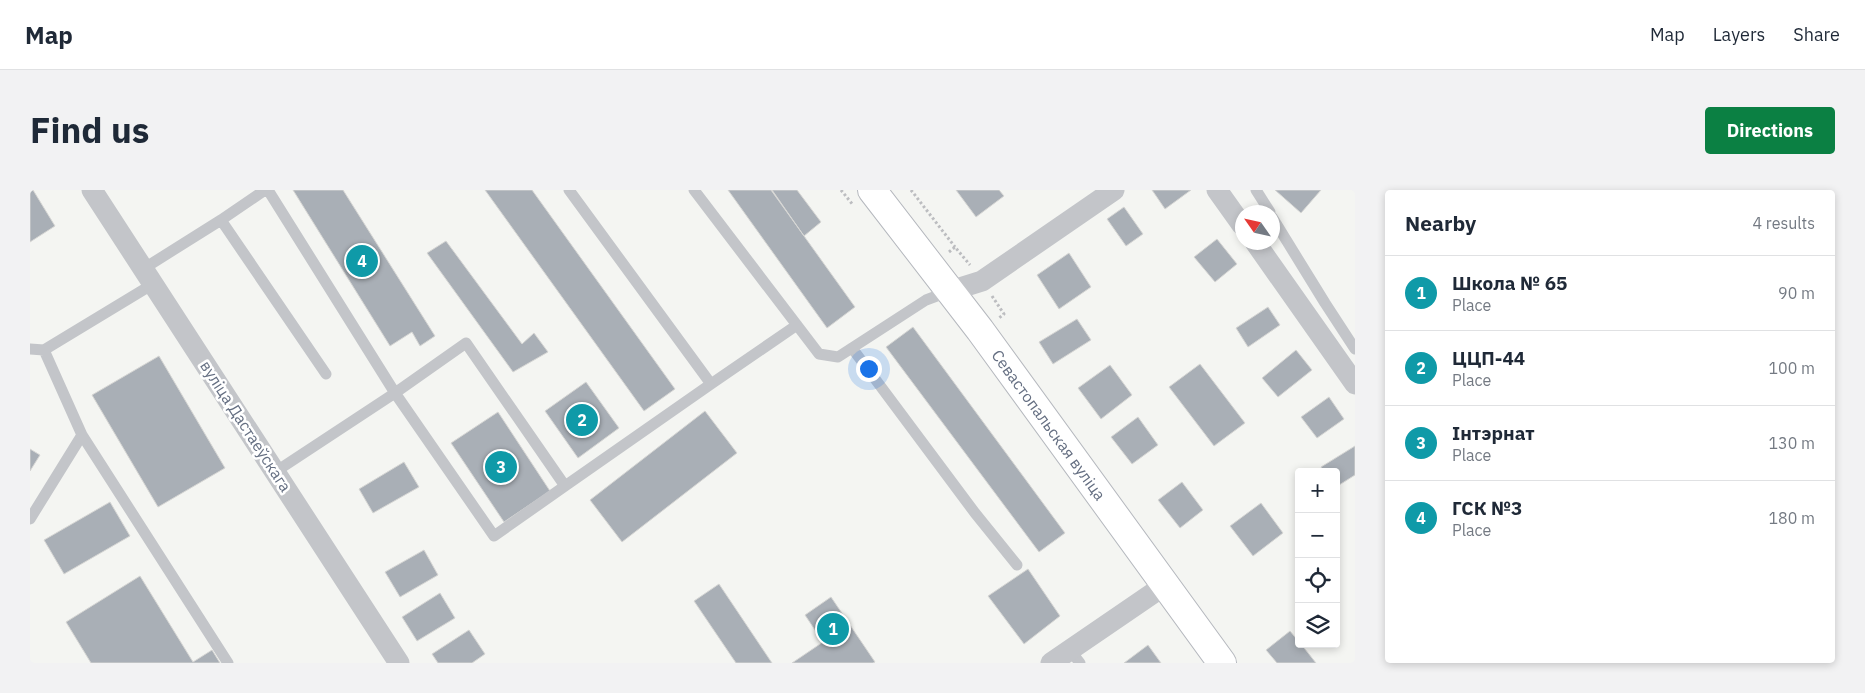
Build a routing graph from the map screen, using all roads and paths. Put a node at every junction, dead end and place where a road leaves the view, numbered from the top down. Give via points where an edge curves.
1 (92, 190) edge
2 (266, 190) edge
3 (569, 190) edge
4 (694, 190) edge
5 (872, 190) edge
6 (911, 190) edge
7 (1114, 190) edge
8 (1217, 190) edge
9 (1256, 190) edge
10 (1266, 205) edge
11 (1235, 215) edge
12 (222, 220) junction
13 (1280, 230) edge
14 (955, 247) dead end
15 (1261, 250) edge
16 (148, 276) junction
17 (950, 291) junction
18 (797, 325) junction
19 (852, 348) junction
20 (30, 349) edge
21 (1355, 349) edge
22 (44, 350) junction
23 (326, 374) dead end
24 (711, 384) junction
25 (1355, 384) edge
26 (395, 393) junction
27 (82, 435) junction
28 (275, 472) junction
29 (565, 486) junction
30 (30, 519) edge
31 (1017, 565) dead end
32 (1165, 584) junction
33 (1075, 656) edge
34 (228, 663) edge
35 (399, 663) edge
36 (1051, 663) edge
37 (1222, 663) edge

1 - 16 street, вуліца Дастаеўскага
2 - 12 lane
2 - 26 lane
3 - 24 lane
4 - 18 lane
5 - 17 street, Севастопальская вуліца
6 - 14 path
7 - 17 street via 982,281
8 - 11 street
9 - 10 lane
12 - 16 lane
12 - 23 lane
13 - 21 lane
15 - 25 street
16 - 22 lane
16 - 28 street, вуліца Дастаеўскага
17 - 19 lane via 926,300
17 - 32 street, Севастопальская вуліца
18 - 19 lane via 819,354 838,358
18 - 24 lane
19 - 31 lane
20 - 22 lane
22 - 27 lane
24 - 29 lane
26 - 28 lane
26 - 29 lane via 466,343
26 - 29 lane via 494,536
27 - 30 lane
27 - 34 lane
28 - 35 street, вуліца Дастаеўскага
32 - 33 street
32 - 37 street, Севастопальская вуліца
33 - 36 street

